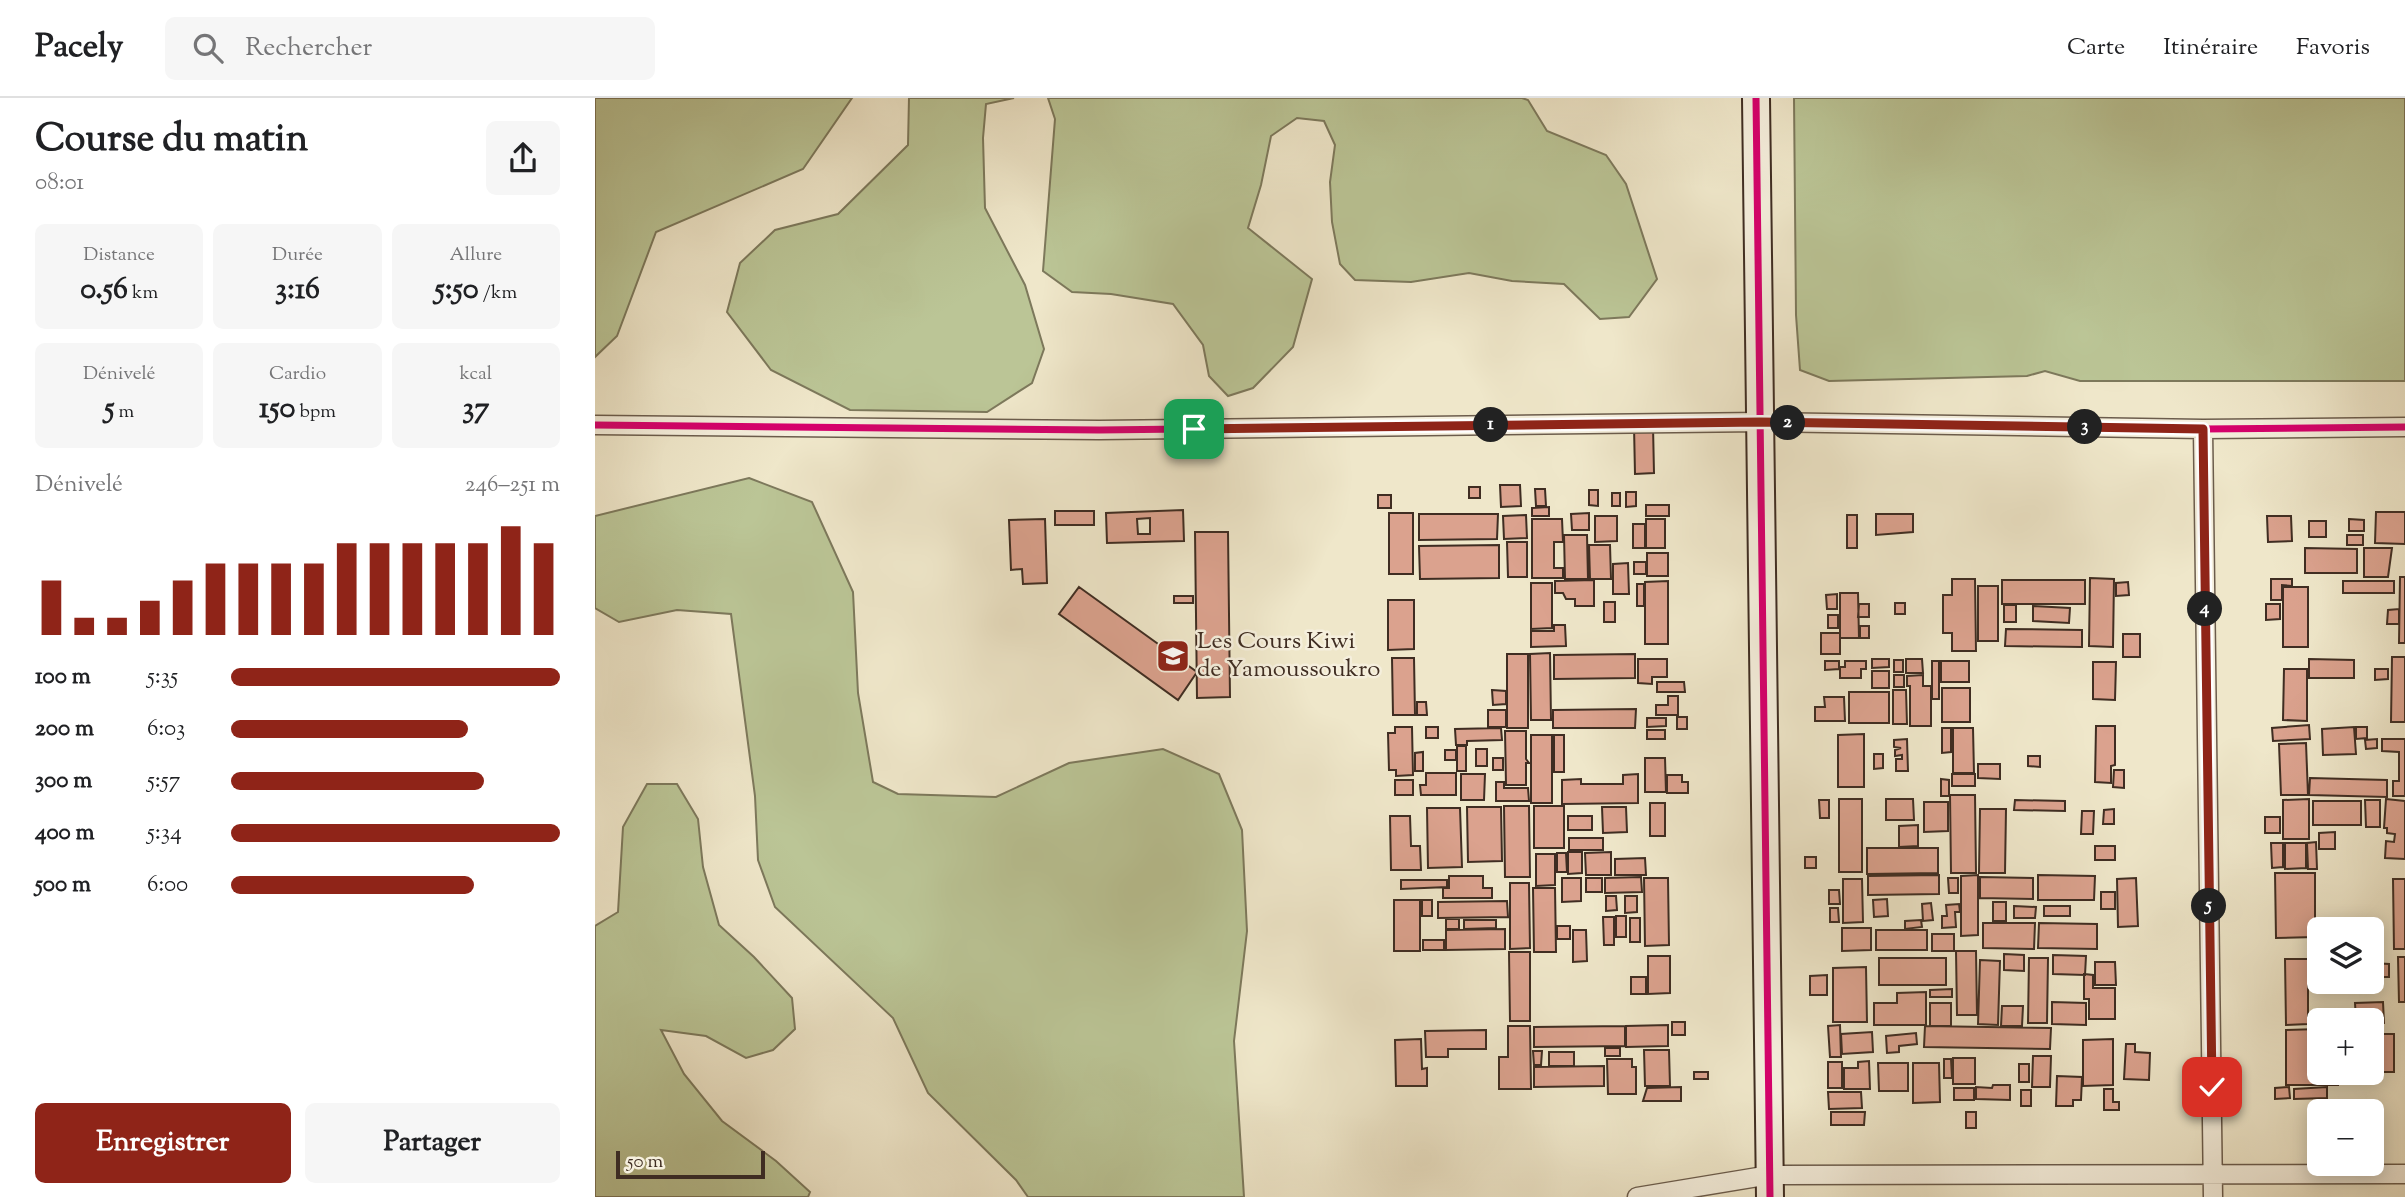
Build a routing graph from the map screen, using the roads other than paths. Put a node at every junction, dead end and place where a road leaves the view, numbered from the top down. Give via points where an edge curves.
1 (1756, 98) edge
2 (1760, 422) junction
3 (595, 425) edge
4 (2405, 427) edge
5 (2203, 429) junction
6 (2214, 1174) junction
7 (2405, 1174) edge
8 (1770, 1186) edge
9 (1637, 1197) edge
10 (2213, 1197) edge

1 - 2 street
2 - 3 street via 1099,430
2 - 5 street
2 - 8 street
4 - 5 street
5 - 6 street
6 - 7 street
6 - 8 street
6 - 10 street
8 - 9 street

